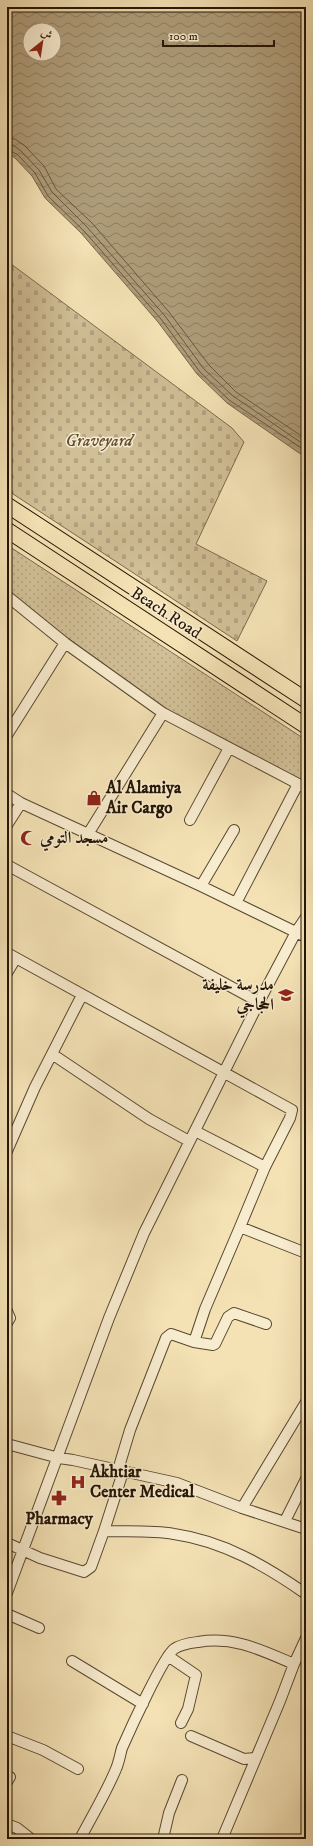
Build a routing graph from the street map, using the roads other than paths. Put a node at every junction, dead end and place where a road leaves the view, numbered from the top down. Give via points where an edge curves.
1 (7, 505) edge
2 (7, 530) edge
3 (7, 596) edge
4 (65, 643) junction
5 (306, 700) edge
6 (163, 712) junction
7 (306, 726) edge
8 (7, 734) edge
9 (229, 748) junction
10 (302, 786) edge
11 (7, 794) edge
12 (21, 803) junction
13 (190, 820) dead end
14 (7, 825) edge
15 (234, 830) dead end
16 (88, 834) junction
17 (7, 865) edge
18 (201, 886) junction
19 (236, 903) junction
20 (306, 917) edge
21 (296, 932) junction
22 (306, 937) edge
23 (11, 956) edge
24 (7, 973) edge
25 (82, 996) junction
26 (259, 1002) junction
27 (52, 1054) junction
28 (223, 1072) junction
29 (195, 1130) junction
30 (189, 1141) junction
31 (7, 1151) edge
32 (265, 1167) junction
33 (240, 1227) junction
34 (306, 1253) edge
35 (7, 1311) edge
36 (7, 1323) edge
37 (266, 1324) dead end
38 (194, 1342) junction
39 (306, 1402) edge
40 (7, 1444) edge
41 (59, 1458) junction
42 (120, 1471) junction
43 (306, 1479) edge
44 (242, 1508) junction
45 (285, 1521) junction
46 (306, 1529) edge
47 (104, 1531) junction
48 (7, 1543) edge
49 (23, 1549) junction
50 (7, 1593) edge
51 (306, 1594) edge
52 (7, 1614) edge
53 (39, 1628) dead end
54 (306, 1638) edge
55 (168, 1656) junction
56 (72, 1661) dead end
57 (294, 1664) junction
58 (143, 1704) junction
59 (181, 1723) dead end
60 (7, 1736) edge
61 (191, 1736) dead end
62 (255, 1758) junction
63 (78, 1769) dead end
64 (182, 1780) dead end
65 (7, 1824) edge
66 (31, 1839) edge
67 (80, 1839) edge
68 (163, 1839) edge
69 (222, 1839) edge

1 - 5 highway, Beach Road
2 - 7 highway, Beach Road
3 - 4 street
4 - 6 street
4 - 8 street
6 - 9 street
6 - 16 street
9 - 10 street
9 - 13 street
10 - 19 street
11 - 12 street
12 - 14 street
12 - 16 street
15 - 18 street
16 - 18 street
17 - 26 street
18 - 19 street
19 - 21 street
20 - 21 street
21 - 22 street
21 - 26 street
23 - 24 street
23 - 25 street
25 - 27 street
25 - 28 street
26 - 28 street
27 - 30 street via 149,1119
27 - 31 street
28 - 29 street
28 - 32 street via 292,1110
29 - 30 street
29 - 32 street
30 - 41 street via 131,1262
32 - 33 street
33 - 34 street
33 - 38 street via 205,1309
35 - 36 street via 10,1318
37 - 38 street via 234,1313 228,1317 215,1344 212,1346
38 - 42 street via 171,1334 166,1338 130,1430
39 - 44 street
40 - 41 street
41 - 42 street
41 - 49 street
42 - 44 street via 177,1483
42 - 47 street
43 - 45 street
44 - 45 street
45 - 46 street
47 - 49 street via 87,1572 40,1558
47 - 51 street via 189,1536 221,1546 268,1568
48 - 49 street
49 - 50 street
52 - 53 street
54 - 57 street
55 - 57 street via 184,1644 229,1640
55 - 58 street
55 - 59 street via 196,1675 188,1709
56 - 58 street
57 - 62 street
58 - 67 street via 116,1769
60 - 63 street via 43,1750
61 - 62 street via 244,1759
62 - 69 street
64 - 68 street via 169,1813
65 - 66 street

